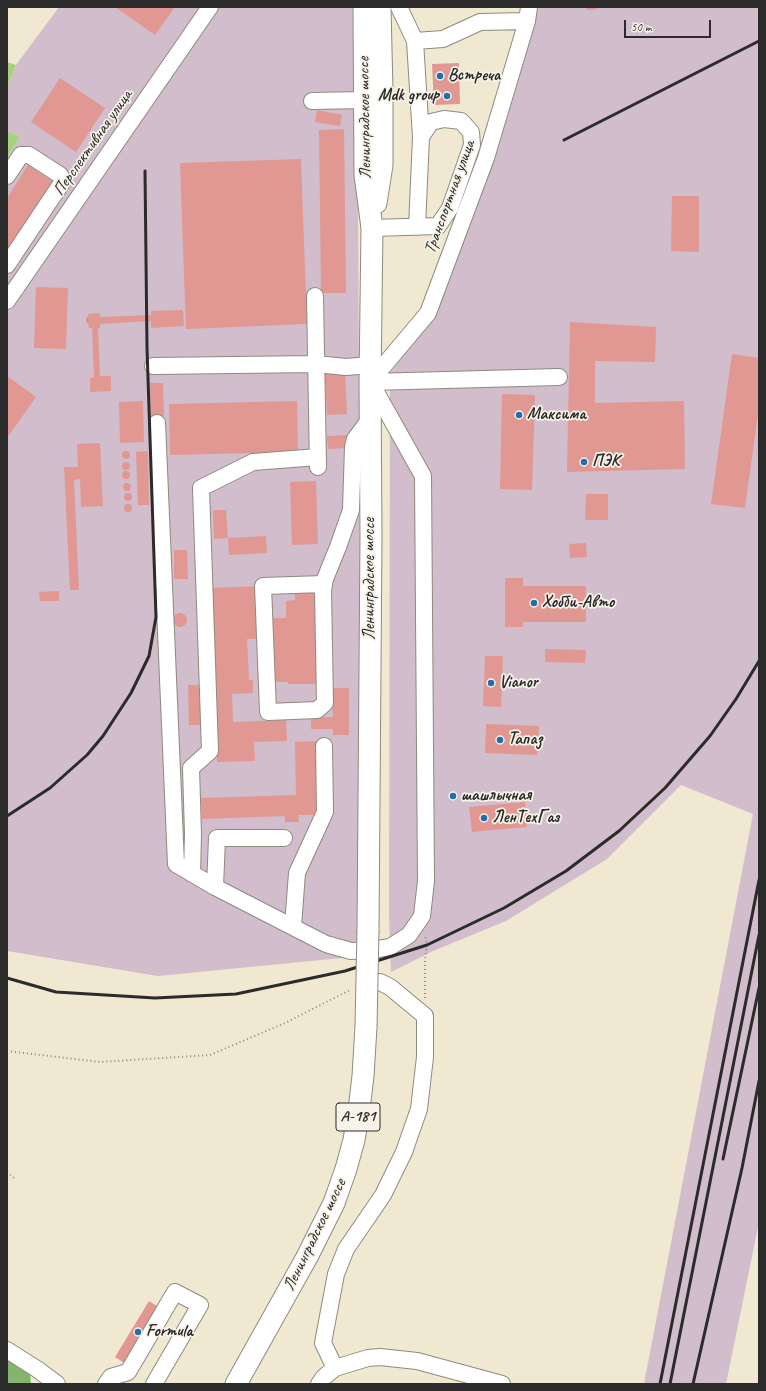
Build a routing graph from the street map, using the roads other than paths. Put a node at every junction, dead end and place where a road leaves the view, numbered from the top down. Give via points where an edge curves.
1 (210, 7) edge
2 (364, 7) edge
3 (380, 7) edge
4 (399, 7) edge
5 (528, 14) edge
6 (415, 41) junction
7 (364, 100) junction
8 (312, 101) dead end
9 (420, 137) junction
10 (7, 176) edge
11 (417, 226) junction
12 (372, 228) junction
13 (7, 265) edge
14 (10, 292) edge
15 (315, 296) dead end
16 (316, 364) junction
17 (153, 366) dead end
18 (370, 373) junction
19 (559, 377) dead end
20 (370, 419) junction
21 (158, 423) dead end
22 (324, 584) junction
23 (324, 746) dead end
24 (284, 838) dead end
25 (192, 874) junction
26 (215, 887) junction
27 (293, 926) junction
28 (380, 982) dead end
29 (7, 1350) edge
30 (335, 1368) junction
31 (57, 1384) edge
32 (106, 1384) edge
33 (154, 1384) edge
34 (236, 1384) edge
35 (319, 1384) edge
36 (502, 1384) edge

1 - 14 street, Перспективная улица
2 - 7 main road, Ленинградское шоссе
3 - 12 main road, Ленинградское шоссе via 382,165
4 - 6 street
5 - 6 street via 480,22 444,39
5 - 18 street, Транспортная улица via 486,158 428,313
6 - 9 street
7 - 8 street
7 - 12 main road, Ленинградское шоссе via 365,174
9 - 11 street
9 - 11 street via 431,122 444,119 461,120 471,132 472,146 450,208 438,226
10 - 13 street via 21,154 29,155 60,175 63,181
11 - 12 street
12 - 18 main road, Ленинградское шоссе
15 - 16 street
16 - 17 street
16 - 18 street
16 - 25 street via 318,462 253,462 201,488 210,751 191,768
18 - 19 street
18 - 20 main road, Ленинградское шоссе
18 - 27 street via 423,476 426,881 422,916 410,935 390,947 372,950 351,951 326,944
20 - 22 street via 353,447 351,510
20 - 34 main road, Ленинградское шоссе / А-181, bridge via 366,1027 354,1140 334,1203
21 - 25 street via 176,864
22 - 22 street via 325,703 317,710 268,712 263,586
23 - 27 street via 325,812 297,874
24 - 26 street via 217,838
25 - 26 street
26 - 27 street
28 - 30 street via 390,987 424,1016 425,1057 419,1109 404,1152 383,1195 346,1249 336,1274 323,1343
29 - 31 street
30 - 35 street
30 - 36 street via 380,1357 418,1361
32 - 33 street via 111,1377 128,1372 175,1292 200,1305

